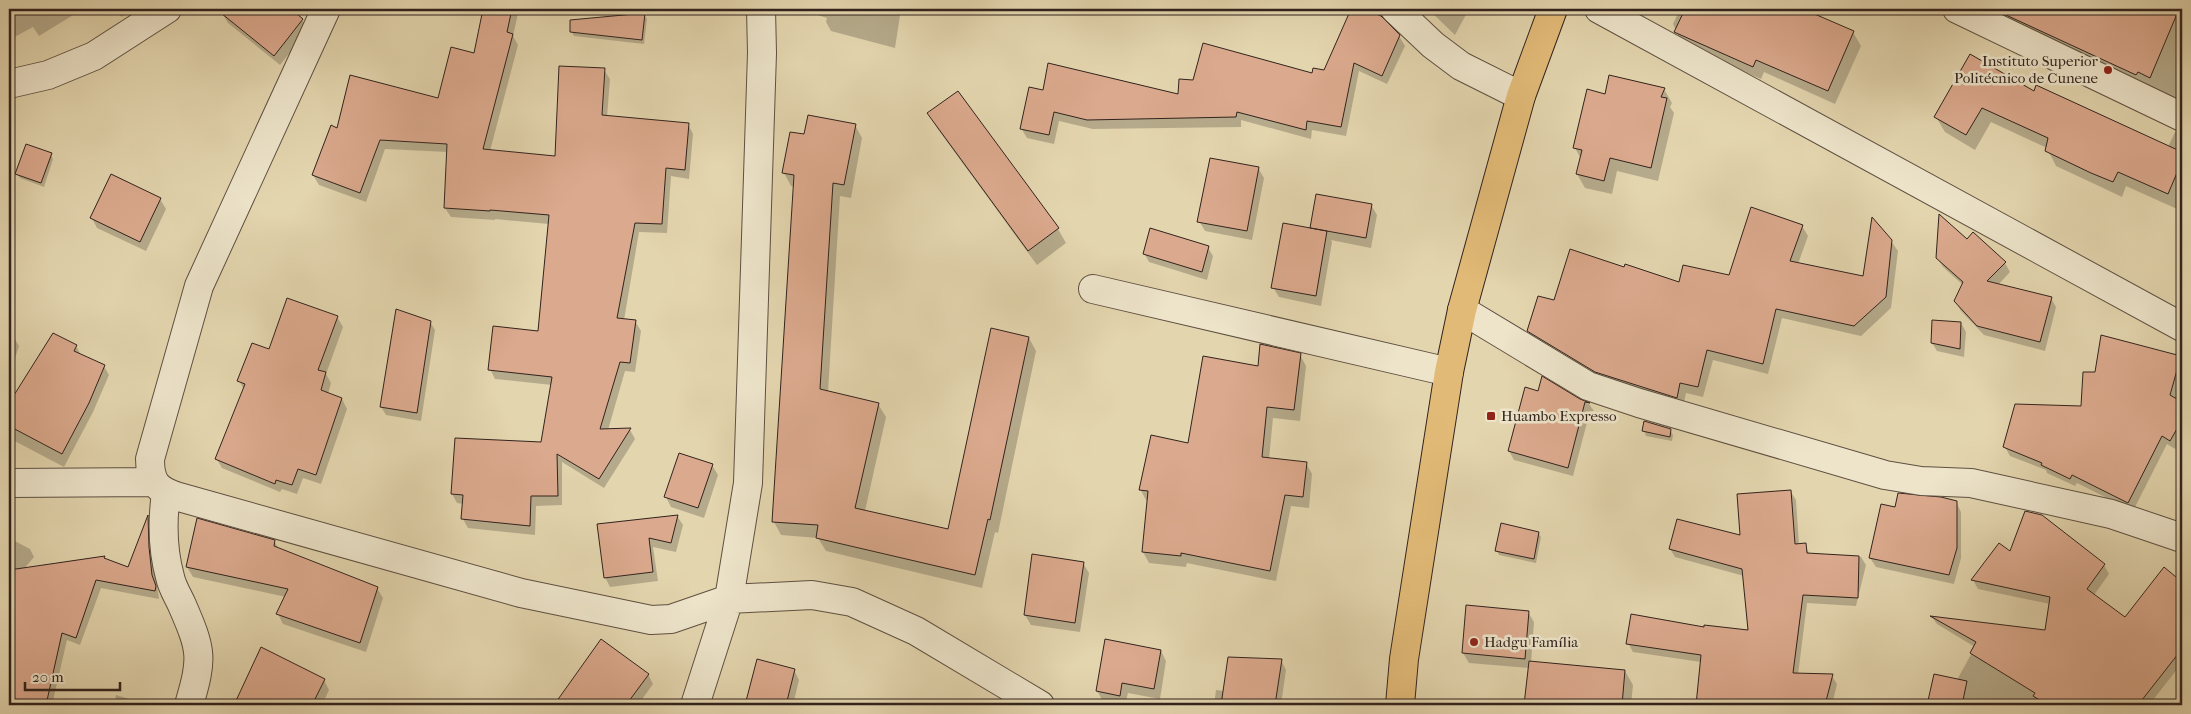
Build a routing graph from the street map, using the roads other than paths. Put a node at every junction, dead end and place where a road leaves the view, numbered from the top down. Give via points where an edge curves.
1 (167, 9) edge
2 (326, 9) edge
3 (761, 9) edge
4 (1395, 9) edge
5 (1553, 9) edge
6 (1599, 9) edge
7 (1957, 9) edge
8 (9, 84) edge
9 (1521, 96) junction
10 (2182, 117) edge
11 (1093, 289) dead end
12 (1462, 310) junction
13 (2182, 326) edge
14 (1449, 372) junction
15 (9, 483) edge
16 (160, 487) junction
17 (2182, 538) edge
18 (729, 599) junction
19 (189, 705) edge
20 (695, 705) edge
21 (1040, 705) edge
22 (1400, 705) edge

1 - 8 street via 94,56 48,75
2 - 16 street via 199,286 150,459 150,472
3 - 18 street via 748,483
4 - 9 street via 1461,66
5 - 9 main road
6 - 13 street
7 - 10 street
9 - 12 main road
11 - 14 street
12 - 14 main road
12 - 17 street via 1588,386 1638,403 1885,476 1971,483 2112,514
14 - 22 main road via 1404,659
15 - 16 street
16 - 18 street via 372,553 521,594 651,620 671,619
16 - 19 street via 170,578 200,651 198,674
18 - 20 street
18 - 21 street via 812,595 852,602 916,631

